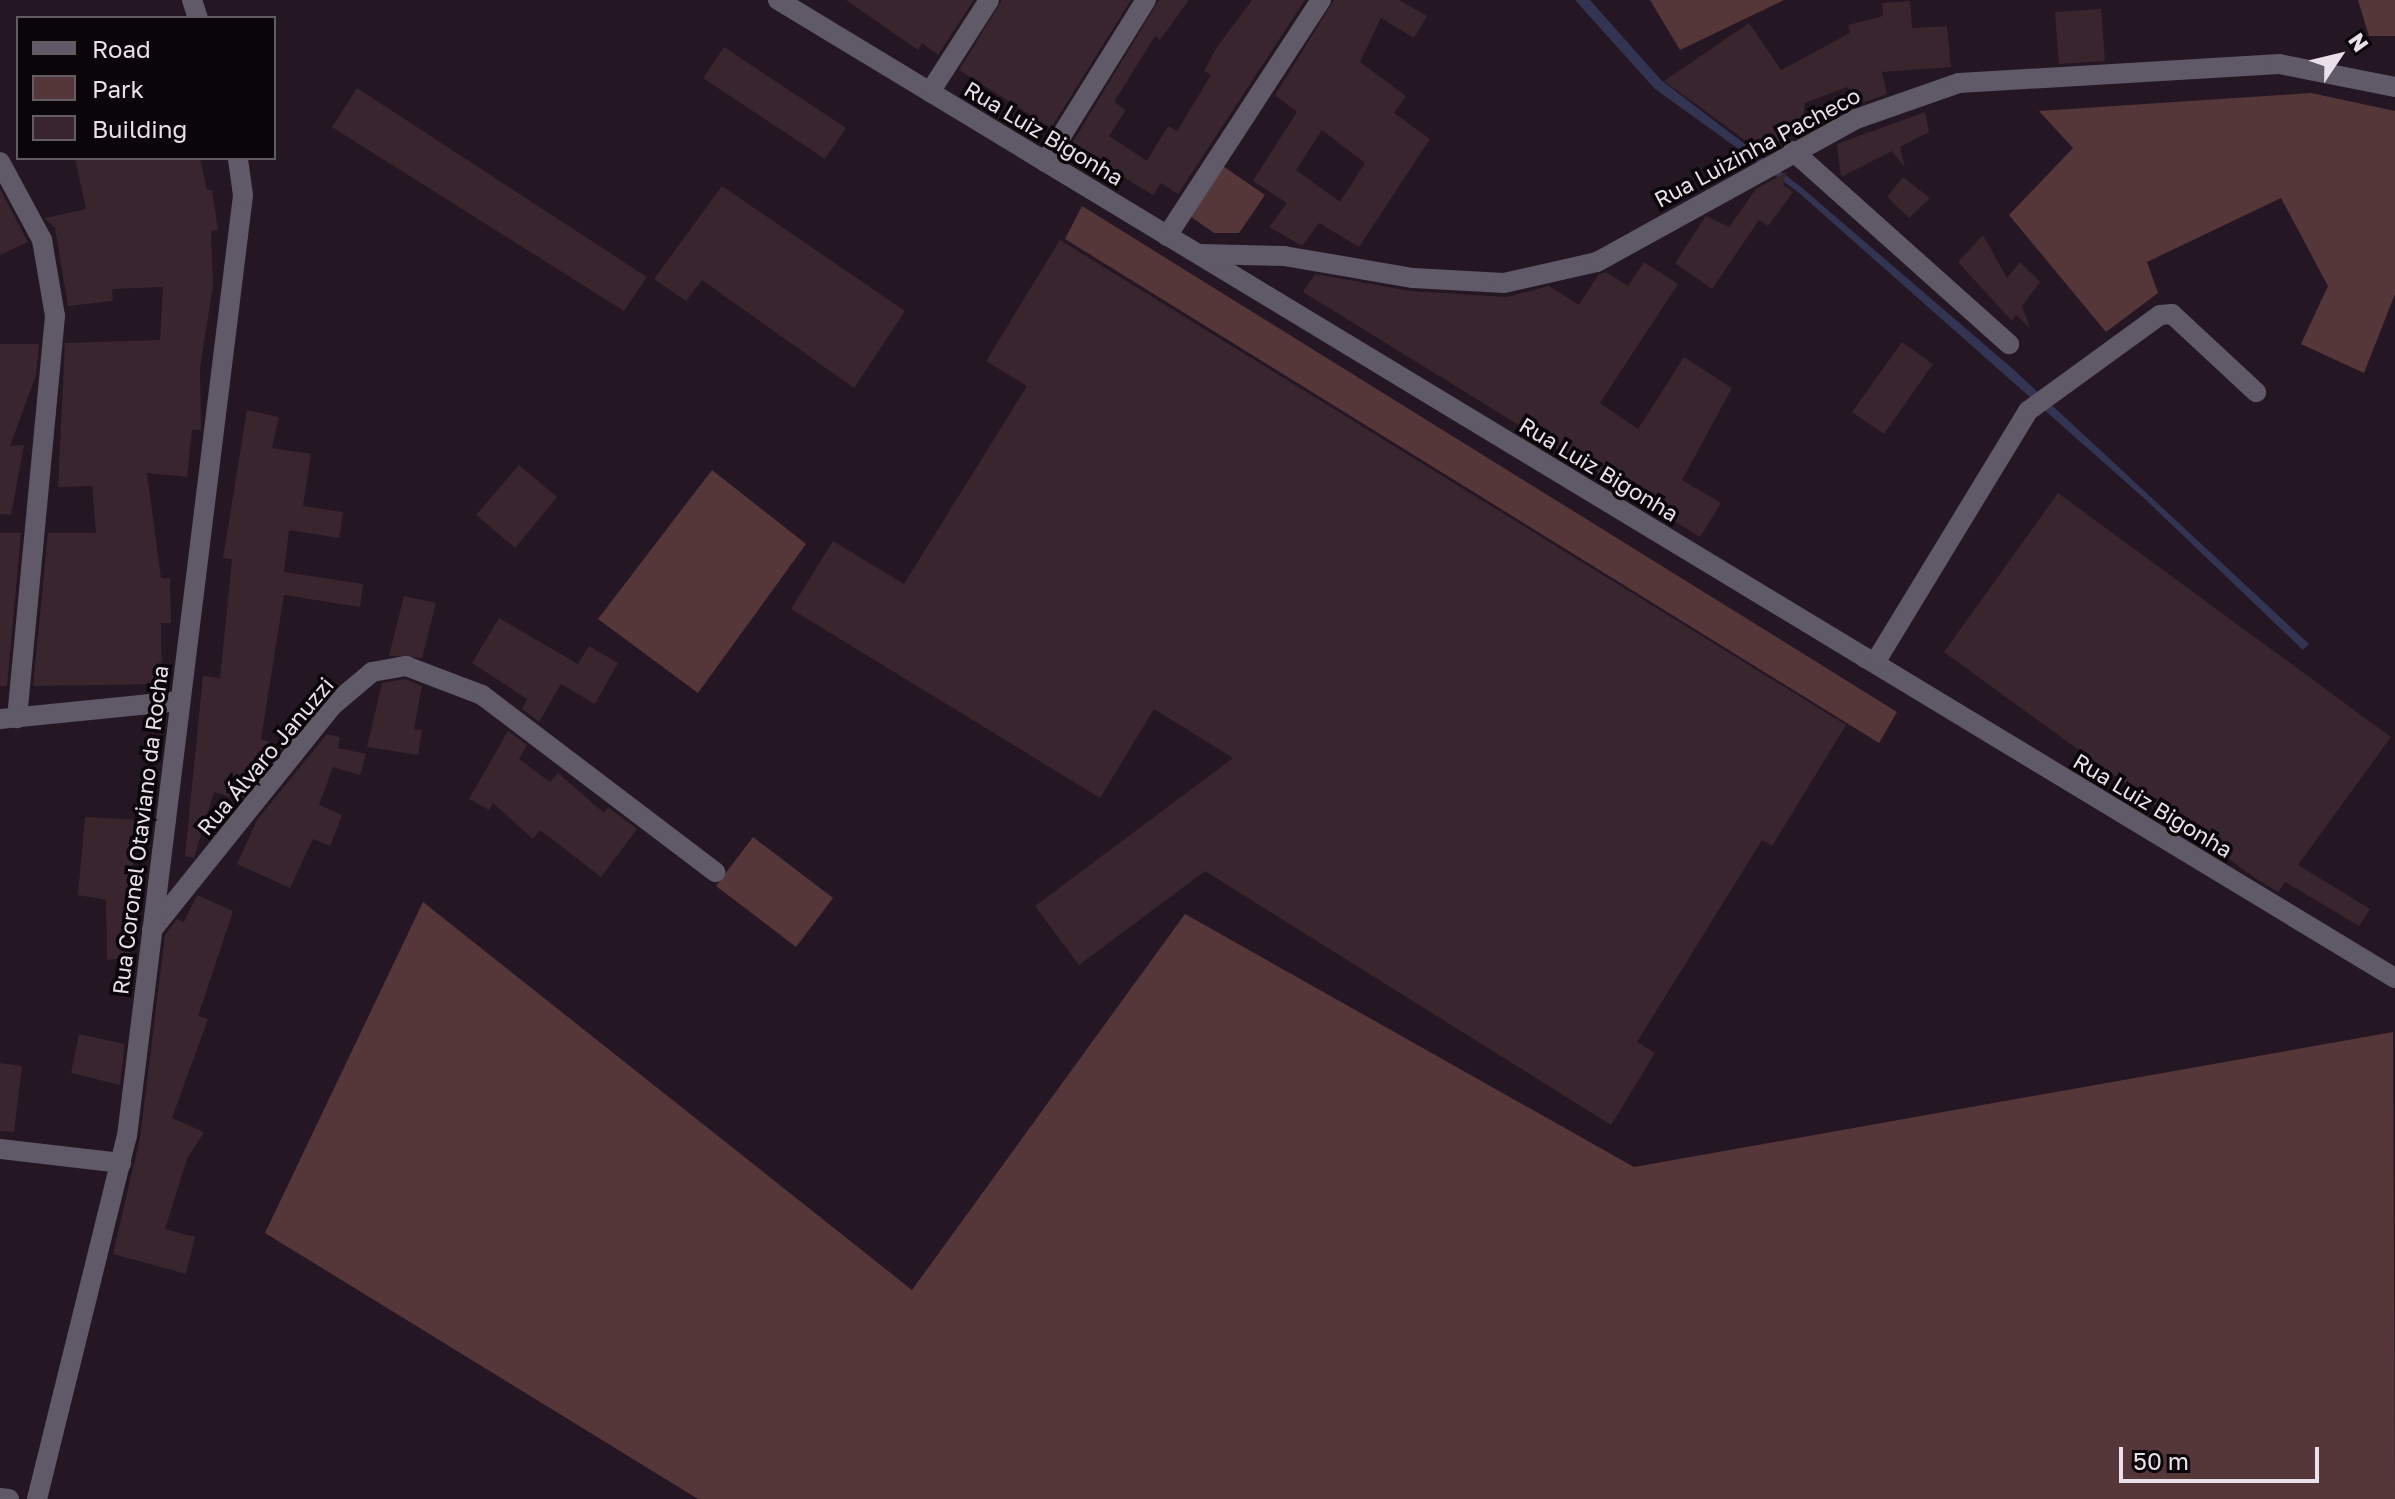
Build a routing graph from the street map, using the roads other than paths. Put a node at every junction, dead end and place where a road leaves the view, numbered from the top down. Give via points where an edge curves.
1 (778, 0) edge
2 (989, 0) edge
3 (1146, 0) edge
4 (1321, 0) edge
5 (2395, 87) edge
6 (930, 92) junction
7 (1793, 151) junction
8 (238, 160) edge
9 (0, 162) edge
10 (1045, 162) junction
11 (1167, 236) junction
12 (1197, 254) junction
13 (2009, 344) dead end
14 (2256, 392) dead end
15 (1865, 658) junction
16 (180, 701) junction
17 (8, 718) edge
18 (715, 872) dead end
19 (152, 930) junction
20 (2395, 978) edge
21 (0, 1149) edge
22 (121, 1163) junction
23 (0, 1498) edge
24 (9, 1499) edge
25 (37, 1499) edge

1 - 6 street, Rua Luiz Bigonha
2 - 6 street
3 - 10 street
4 - 11 street
5 - 7 street, Rua Luizinha Pacheco via 2279,64 1959,83 1856,119
6 - 10 street, Rua Luiz Bigonha
7 - 12 street, Rua Luizinha Pacheco via 1597,262 1504,283 1413,278 1284,256
7 - 13 street
8 - 16 street, Rua Coronel Otaviano da Rocha via 243,195
9 - 17 street via 42,240 55,316
10 - 11 street, Rua Luiz Bigonha
11 - 12 street, Rua Luiz Bigonha
12 - 15 street, Rua Luiz Bigonha
14 - 15 street via 2166,313 2028,411 1876,661
15 - 20 street, Rua Luiz Bigonha
16 - 17 street
16 - 19 street, Rua Coronel Otaviano da Rocha
18 - 19 street, Rua Álvaro Januzzi via 482,695 406,666 372,672 333,705
19 - 22 street, Rua Coronel Otaviano da Rocha
21 - 22 street
22 - 25 street, Rua Coronel Otaviano da Rocha
23 - 24 street

